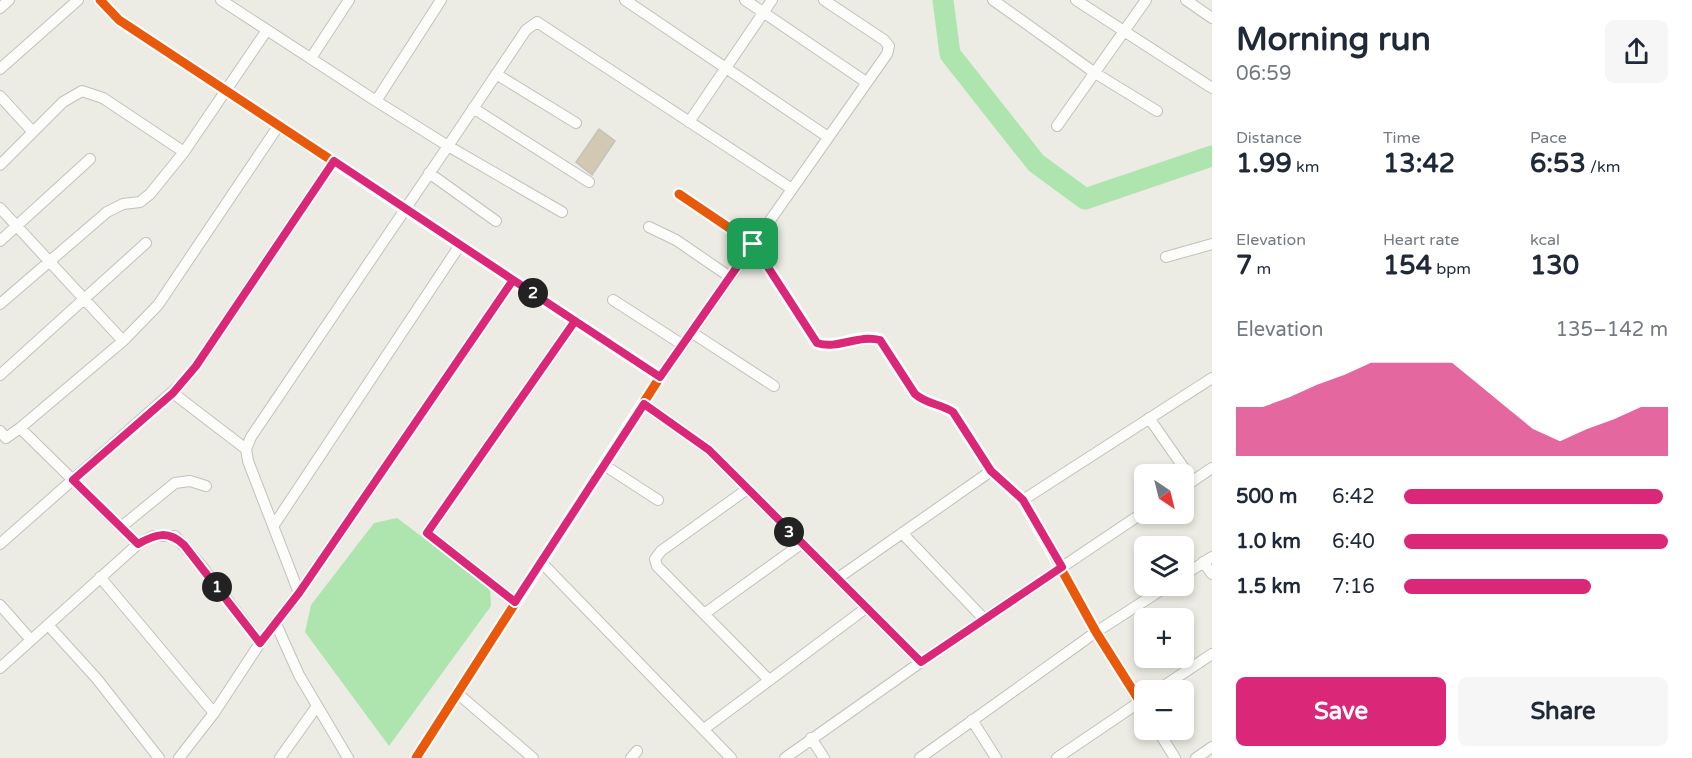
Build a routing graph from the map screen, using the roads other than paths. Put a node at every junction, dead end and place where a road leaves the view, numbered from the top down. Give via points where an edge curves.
1 (9, 0) edge
2 (78, 0) edge
3 (100, 0) edge
4 (221, 0) edge
5 (349, 0) edge
6 (441, 0) edge
7 (625, 0) edge
8 (745, 0) edge
9 (772, 0) edge
10 (824, 0) edge
11 (993, 0) edge
12 (1076, 0) edge
13 (1146, 0) edge
14 (1186, 0) edge
15 (0, 8) edge
16 (764, 12) junction
17 (1212, 18) edge
18 (267, 30) junction
19 (1125, 31) junction
20 (311, 58) junction
21 (727, 67) junction
22 (0, 69) edge
23 (1095, 73) junction
24 (496, 74) junction
25 (866, 82) junction
26 (1212, 88) edge
27 (227, 90) junction
28 (0, 96) edge
29 (376, 101) junction
30 (473, 108) junction
31 (1157, 111) dead end
32 (689, 122) junction
33 (576, 123) dead end
34 (279, 125) junction
35 (1057, 126) dead end
36 (33, 132) junction
37 (828, 137) junction
38 (448, 146) junction
39 (184, 152) junction
40 (90, 159) dead end
41 (334, 161) junction
42 (0, 165) edge
43 (429, 173) junction
44 (589, 182) dead end
45 (792, 189) junction
46 (679, 194) dead end
47 (0, 208) edge
48 (405, 208) junction
49 (562, 212) dead end
50 (496, 221) dead end
51 (16, 225) junction
52 (649, 227) dead end
53 (0, 241) edge
54 (146, 243) dead end
55 (753, 244) junction
56 (1212, 244) edge
57 (460, 245) junction
58 (1166, 257) dead end
59 (50, 261) junction
60 (730, 277) junction
61 (513, 280) junction
62 (84, 299) junction
63 (613, 300) dead end
64 (0, 304) edge
65 (575, 321) junction
66 (692, 332) junction
67 (123, 341) junction
68 (683, 345) junction
69 (0, 375) edge
70 (660, 377) junction
71 (1212, 378) edge
72 (774, 387) dead end
73 (173, 393) junction
74 (644, 404) junction
75 (1149, 418) junction
76 (21, 428) junction
77 (2, 437) edge
78 (246, 449) junction
79 (1176, 464) edge
80 (604, 465) junction
81 (1212, 468) edge
82 (991, 471) junction
83 (73, 480) junction
84 (1194, 480) edge
85 (206, 486) dead end
86 (746, 490) junction
87 (658, 500) dead end
88 (1023, 500) junction
89 (1134, 519) edge
90 (274, 525) junction
91 (121, 527) junction
92 (902, 533) junction
93 (0, 544) edge
94 (138, 544) junction
95 (801, 544) junction
96 (1208, 560) edge
97 (541, 562) junction
98 (1062, 567) junction
99 (1194, 569) edge
100 (1212, 574) edge
101 (100, 577) junction
102 (838, 578) junction
103 (299, 593) junction
104 (1152, 596) edge
105 (515, 602) junction
106 (0, 605) edge
107 (866, 608) junction
108 (704, 614) junction
109 (984, 619) junction
110 (276, 624) junction
111 (49, 626) junction
112 (1096, 633) junction
113 (31, 640) junction
114 (260, 643) junction
115 (1212, 654) edge
116 (921, 662) junction
117 (0, 668) edge
118 (768, 679) junction
119 (1173, 680) edge
120 (1134, 690) edge
121 (457, 693) junction
122 (317, 706) junction
123 (1134, 709) edge
124 (214, 713) junction
125 (972, 720) junction
126 (704, 729) junction
127 (811, 738) junction
128 (1163, 740) edge
129 (1212, 747) edge
130 (520, 754) edge
131 (159, 758) edge
132 (179, 758) edge
133 (280, 758) edge
134 (348, 758) edge
135 (416, 758) edge
136 (533, 758) edge
137 (731, 758) edge
138 (785, 758) edge
139 (824, 758) edge
140 (920, 758) edge
141 (996, 758) edge
142 (1057, 758) edge
143 (1174, 758) edge
144 (1196, 758) edge

1 - 15 street
2 - 22 street
3 - 27 street via 119,20
4 - 18 street
5 - 20 street
6 - 29 street
7 - 21 street
8 - 16 street
9 - 16 street
10 - 25 street via 889,46
11 - 23 street
12 - 19 street
13 - 19 street
14 - 17 street
16 - 21 street
16 - 25 street
18 - 20 street
18 - 27 street
19 - 23 street
19 - 26 street
20 - 29 street
21 - 32 street
21 - 37 street
23 - 31 street
23 - 35 street
24 - 30 street
24 - 32 street via 526,30 537,22
24 - 33 street
25 - 37 street
27 - 34 street
27 - 39 street
28 - 36 street
29 - 38 street
30 - 38 street
30 - 44 street
32 - 45 street
34 - 41 street
34 - 67 street via 158,305
36 - 39 street via 63,102 82,91 103,98
36 - 42 street
37 - 45 street
38 - 43 street
38 - 49 street
39 - 59 street via 146,199 107,212
40 - 51 street
41 - 48 street
41 - 73 street via 196,366
43 - 48 street
43 - 50 street
45 - 55 street
46 - 55 street
47 - 51 street
48 - 57 street
48 - 78 street
51 - 53 street
51 - 59 street
52 - 60 street via 676,240
54 - 62 street
55 - 60 street
55 - 82 street via 817,343 826,346 861,338 880,340 915,394 953,412
56 - 58 street
57 - 61 street
57 - 90 street
59 - 62 street
59 - 64 street
60 - 66 street
61 - 65 street
61 - 103 street
62 - 67 street
62 - 69 street
63 - 68 street
65 - 70 street
65 - 105 street via 427,533
66 - 68 street
66 - 72 street
67 - 76 street
68 - 70 street
70 - 74 street
71 - 75 street
73 - 78 street
73 - 83 street
74 - 80 street
74 - 86 street via 709,450
75 - 79 street
75 - 88 street
76 - 77 street
76 - 83 street
78 - 90 street
80 - 87 street
80 - 97 street
81 - 84 street
82 - 88 street
82 - 92 street
83 - 91 street
83 - 93 street
85 - 91 street via 190,481 175,483
86 - 95 street
86 - 108 street via 654,559 657,567
88 - 98 street
89 - 98 street
90 - 103 street
91 - 94 street
92 - 102 street
92 - 109 street
94 - 101 street
94 - 114 street via 153,536 175,536
95 - 102 street
95 - 108 street
96 - 99 street
96 - 100 street
97 - 105 street
97 - 126 street
98 - 109 street
98 - 112 street
101 - 111 street
101 - 124 street
102 - 107 street
103 - 110 street
104 - 112 street
105 - 121 street
106 - 113 street
107 - 116 street
107 - 118 street
108 - 118 street
109 - 116 street
110 - 114 street
110 - 122 street
111 - 113 street
111 - 131 street
112 - 120 street
112 - 125 street
113 - 117 street
114 - 124 street
115 - 119 street
116 - 127 street
118 - 126 street
121 - 130 street
121 - 135 street
122 - 133 street
122 - 134 street
123 - 142 street
124 - 132 street
125 - 140 street
125 - 141 street
126 - 137 street
127 - 138 street
127 - 139 street
128 - 143 street
129 - 144 street
130 - 136 street

